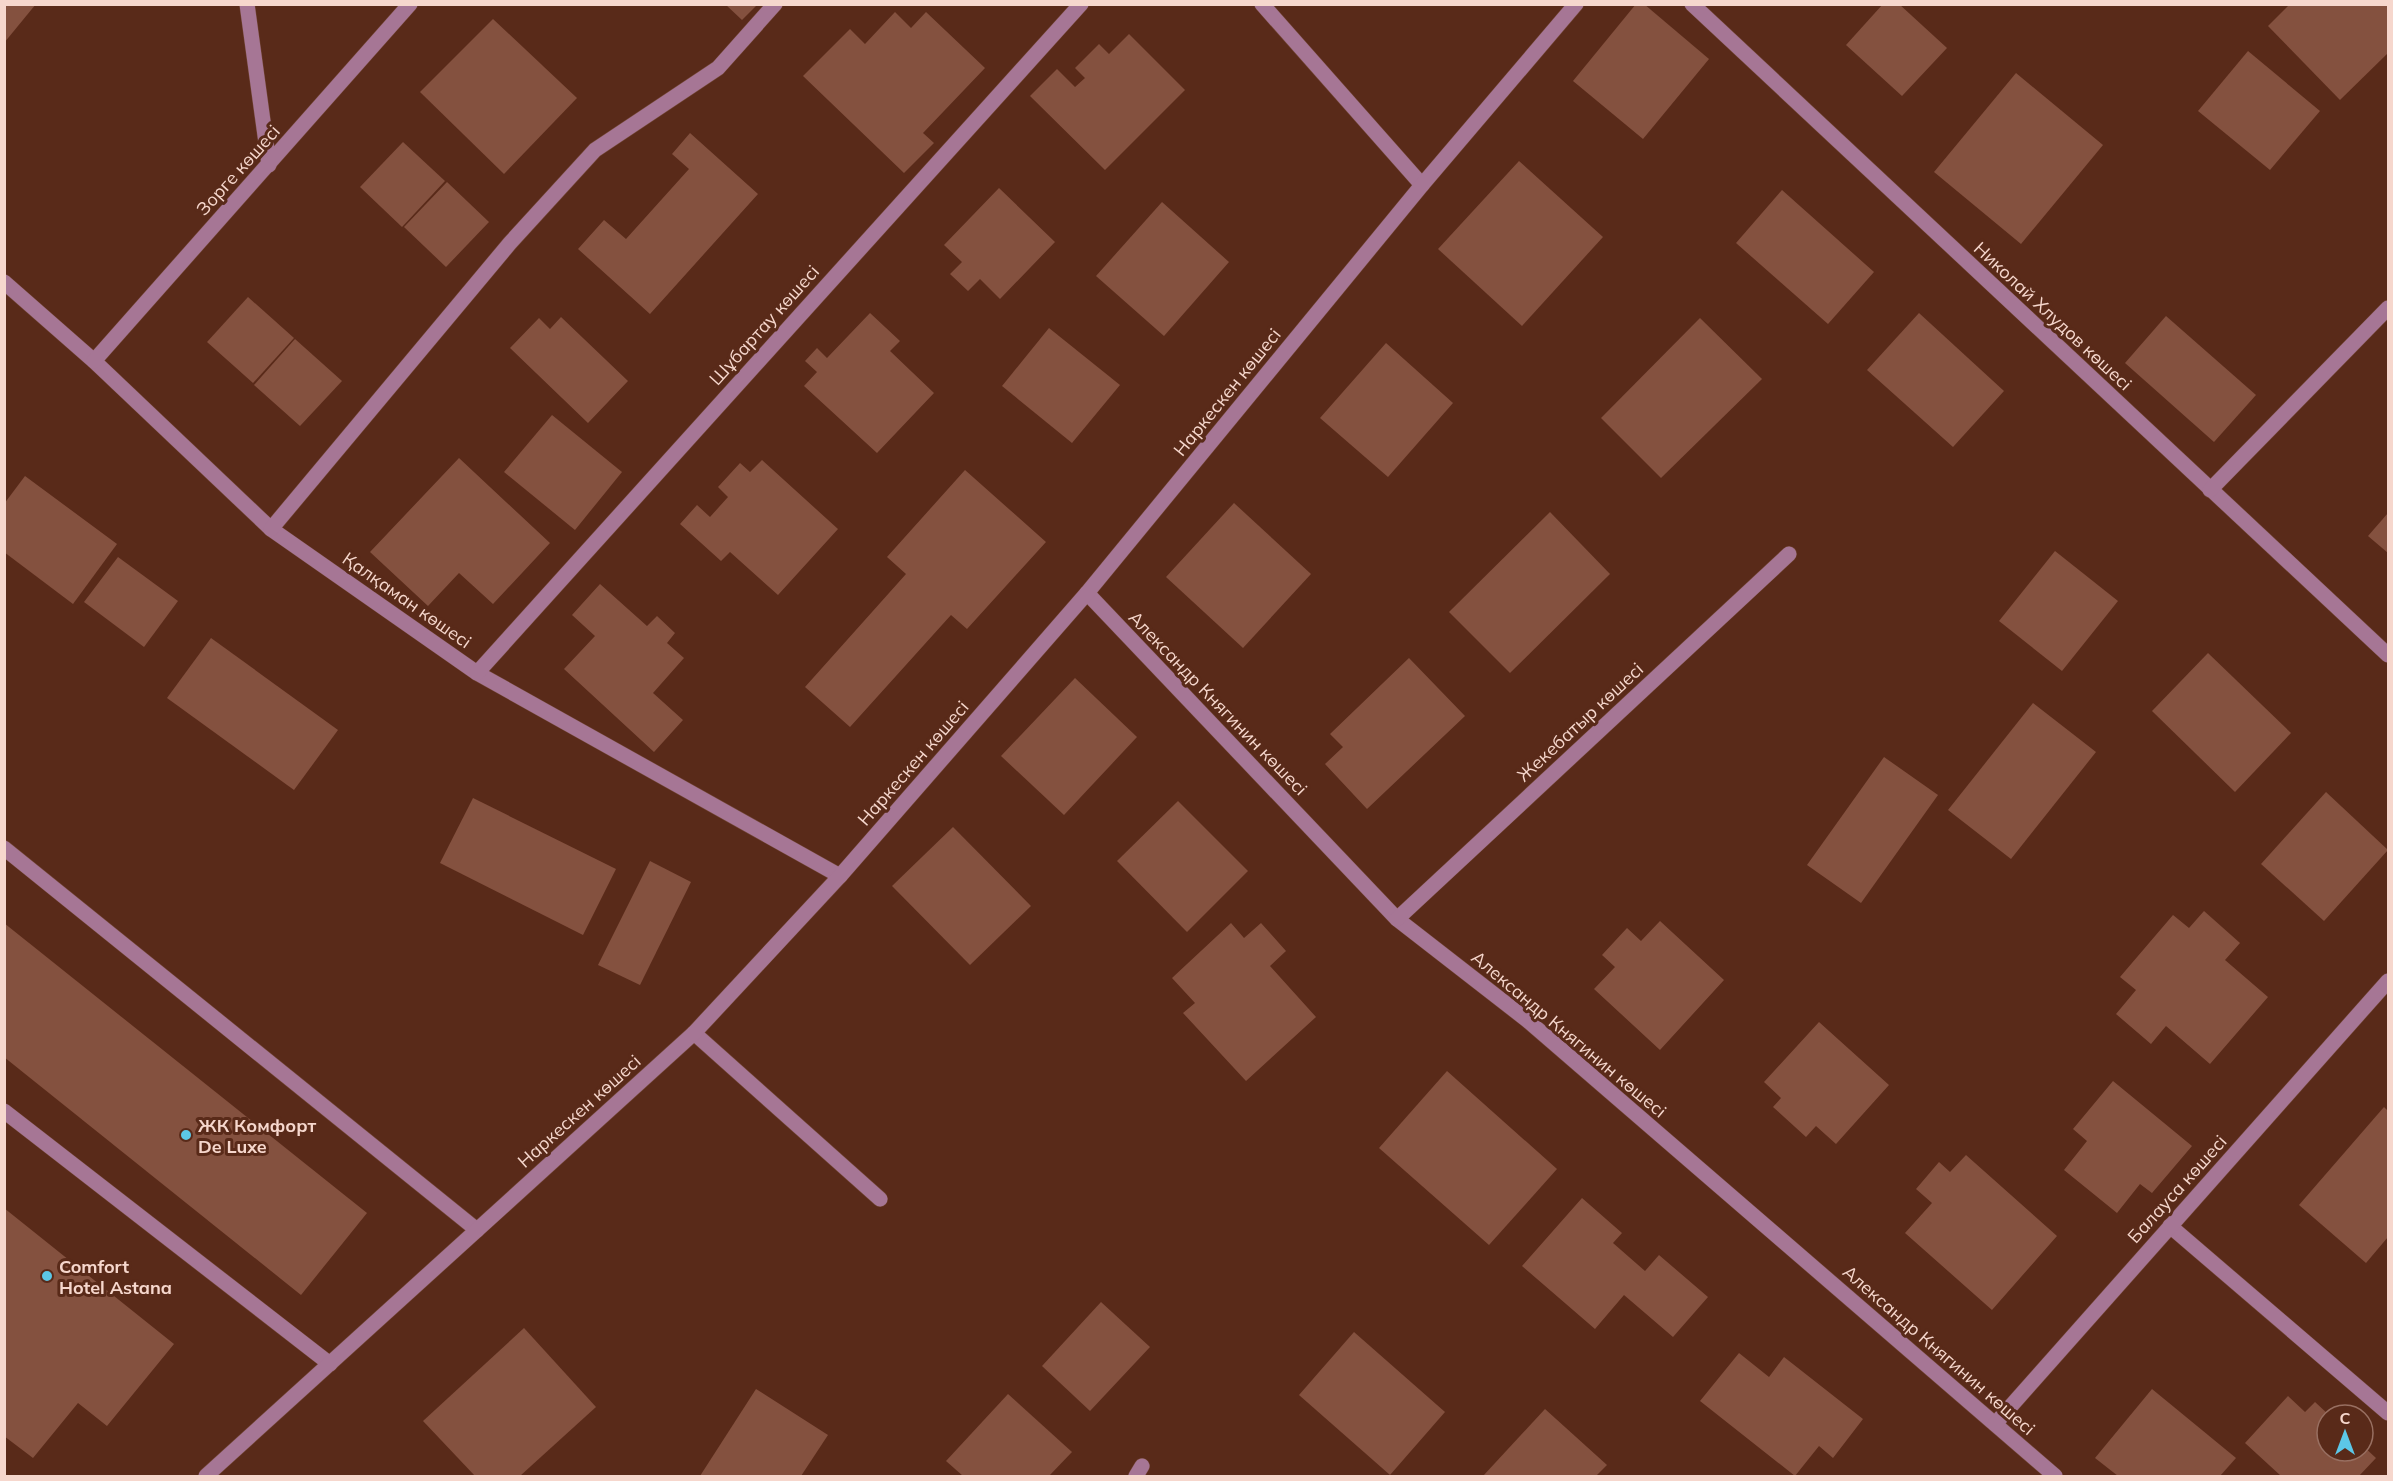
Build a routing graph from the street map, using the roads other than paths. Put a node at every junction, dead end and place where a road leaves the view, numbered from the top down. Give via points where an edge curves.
1 (247, 4) edge
2 (410, 4) edge
3 (775, 4) edge
4 (1081, 4) edge
5 (1262, 4) edge
6 (1576, 4) edge
7 (1692, 4) edge
8 (269, 165) junction
9 (1422, 185) junction
10 (4, 282) edge
11 (2388, 308) edge
12 (94, 361) junction
13 (2210, 490) junction
14 (271, 529) junction
15 (1789, 554) dead end
16 (1087, 593) junction
17 (2388, 655) edge
18 (477, 673) junction
19 (4, 848) edge
20 (840, 876) junction
21 (1397, 919) junction
22 (2388, 981) edge
23 (694, 1033) junction
24 (4, 1111) edge
25 (880, 1199) dead end
26 (2169, 1226) junction
27 (477, 1230) junction
28 (330, 1364) junction
29 (2388, 1413) edge
30 (1995, 1424) junction
31 (206, 1476) edge
32 (2055, 1476) edge

1 - 8 street
2 - 8 street, Зорге көшесі
3 - 14 street via 718,69 595,150 510,243
4 - 18 street, Шұбартау көшесі
5 - 9 street
6 - 9 street, Наркескен көшесі
7 - 13 street, Николай Хлудов көшесі
8 - 12 street, Зорге көшесі
9 - 16 street, Наркескен көшесі
10 - 12 street, Қалқаман көшесі
11 - 13 street
12 - 14 street, Қалқаман көшесі
13 - 17 street, Николай Хлудов көшесі
14 - 18 street, Қалқаман көшесі
15 - 21 street, Жекебатыр көшесі
16 - 20 street, Наркескен көшесі
16 - 21 street, Александр Княгинин көшесі
18 - 20 street, Қалқаман көшесі
19 - 27 street
20 - 23 street, Наркескен көшесі
21 - 30 street, Александр Княгинин көшесі via 1527,1020
22 - 26 street, Балауса көшесі
23 - 25 street
23 - 27 street, Наркескен көшесі
24 - 28 street
26 - 29 street
26 - 30 street, Балауса көшесі
27 - 28 street, Наркескен көшесі
28 - 31 street, Наркескен көшесі
30 - 32 street, Александр Княгинин көшесі

